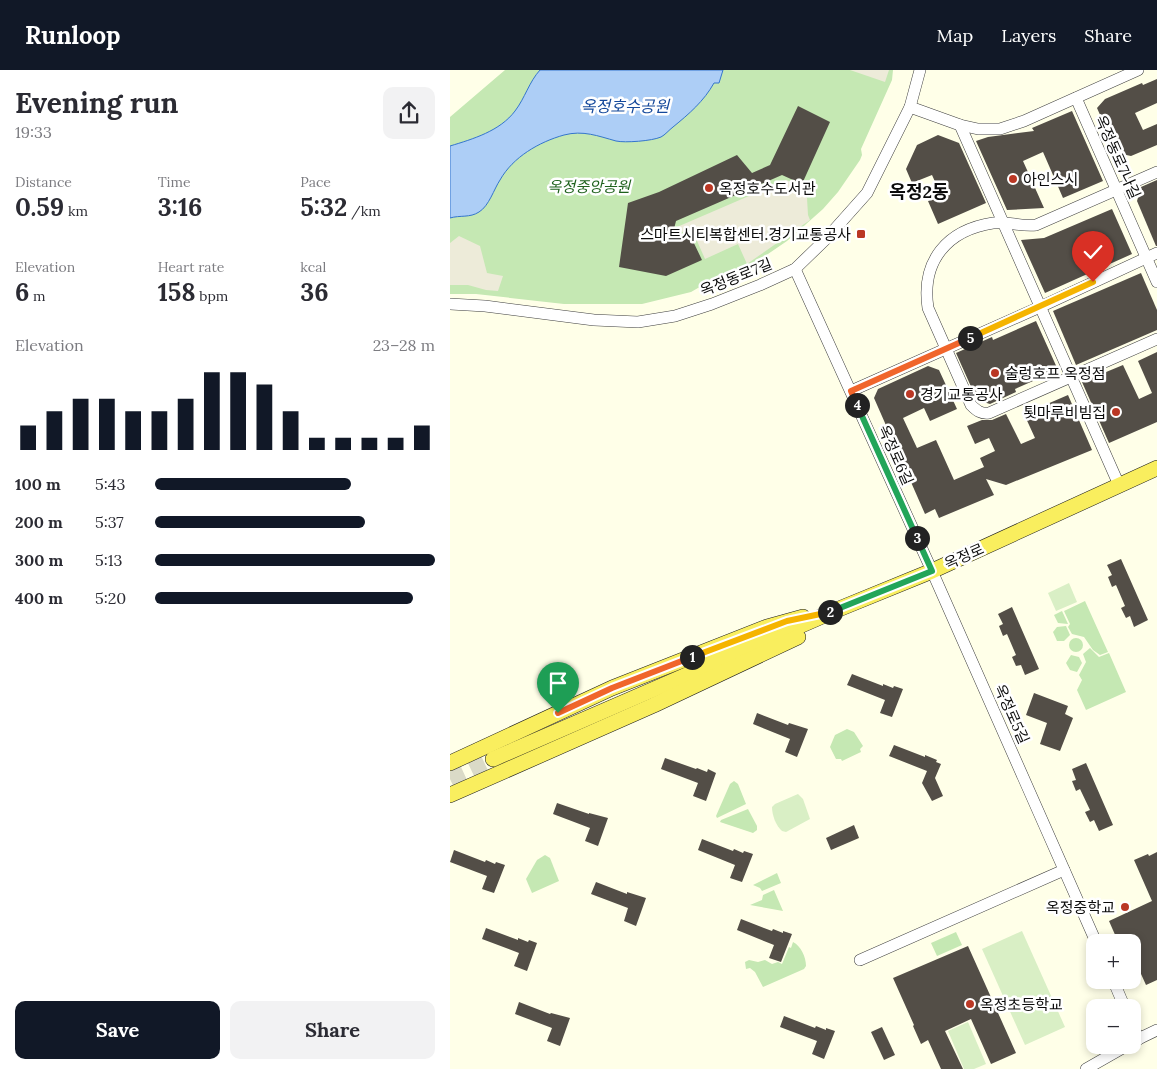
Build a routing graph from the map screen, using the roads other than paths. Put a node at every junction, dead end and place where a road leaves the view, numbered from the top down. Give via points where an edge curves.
1 (920, 70) edge
2 (1138, 70) edge
3 (1076, 98) junction
4 (910, 107) junction
5 (960, 125) junction
6 (1157, 172) edge
7 (1116, 190) junction
8 (1004, 224) junction
9 (1152, 255) edge
10 (795, 269) junction
11 (1157, 282) edge
12 (450, 304) edge
13 (1040, 307) junction
14 (1157, 339) edge
15 (946, 349) junction
16 (1071, 378) junction
17 (851, 391) junction
18 (1157, 468) edge
19 (1119, 485) junction
20 (932, 571) junction
21 (834, 612) junction
22 (493, 760) tunnel mouth
23 (450, 763) edge
24 (454, 791) edge
25 (1064, 870) junction
26 (1092, 934) edge
27 (860, 960) dead end
28 (1157, 1030) edge
29 (1141, 1038) edge
30 (1112, 1054) edge
31 (1086, 1069) edge

1 - 4 street, 옥정동로7길
2 - 3 street
3 - 5 street via 1000,128 978,129
3 - 7 street, 옥정동로7나길
4 - 5 street
4 - 10 street, 옥정동로7길 via 868,193
5 - 8 street
6 - 7 street
7 - 8 street via 1036,225
7 - 9 street, 옥정동로7나길
8 - 13 street
8 - 15 street via 990,224 961,233 932,263 926,291 928,308
9 - 11 street, 옥정동로7나길
9 - 13 street
10 - 12 street, 옥정동로7길 via 712,304 675,316 638,322
10 - 17 street, 옥정로6길
13 - 15 street
13 - 16 street
14 - 16 street
15 - 16 street via 972,405 979,412 989,413
15 - 17 street
16 - 19 street
17 - 20 street, 옥정로6길
18 - 19 main road, 옥정로
19 - 20 main road, 옥정로
20 - 21 main road, 옥정로
20 - 25 street, 옥정로5길
21 - 22 main road, 옥정로
21 - 23 main road via 767,627 621,685
21 - 24 main road via 808,632 760,656
25 - 26 street, 옥정로5길
25 - 27 street
28 - 29 street
30 - 31 street

